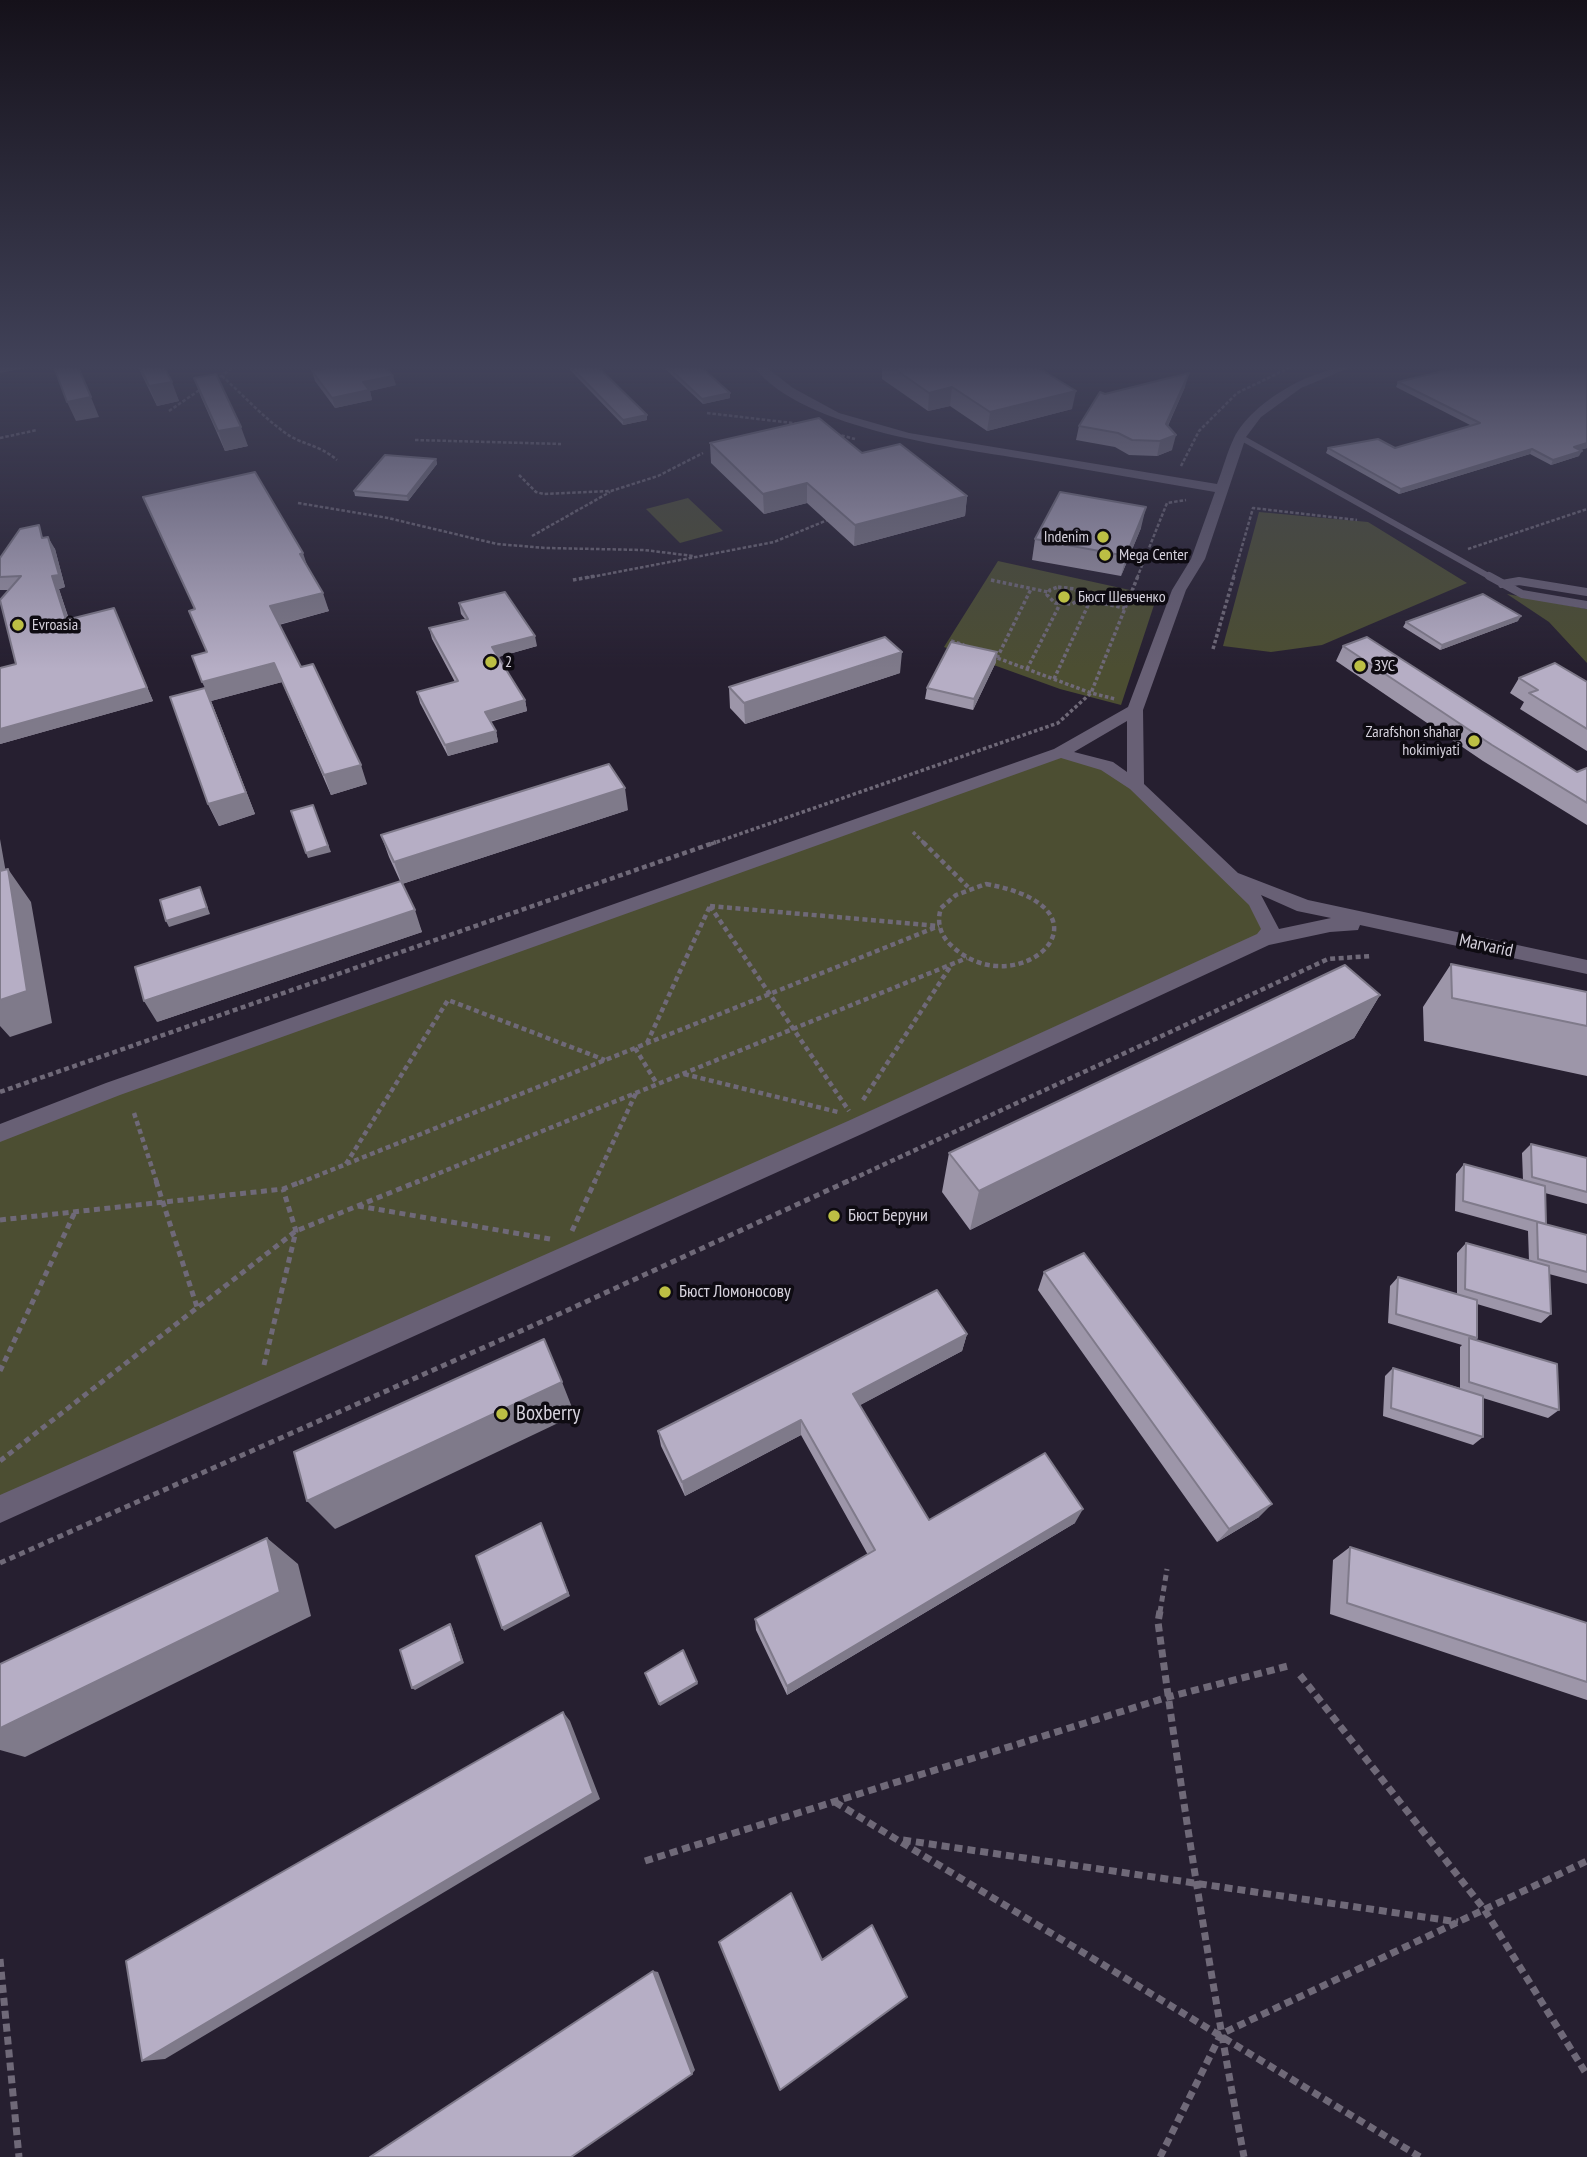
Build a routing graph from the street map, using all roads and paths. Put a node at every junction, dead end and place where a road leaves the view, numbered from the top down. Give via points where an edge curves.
1 (674, 468) edge
2 (1096, 468) edge
3 (1229, 468) edge
4 (1295, 468) edge
5 (519, 475) dead end
6 (1222, 489) junction
7 (611, 491) junction
8 (1193, 498) dead end
9 (298, 503) dead end
10 (1587, 509) edge
11 (830, 519) edge
12 (1386, 519) junction
13 (531, 536) dead end
14 (1451, 555) junction
15 (693, 556) junction
16 (573, 580) dead end
17 (990, 580) dead end
18 (1502, 584) junction
19 (1031, 589) junction
20 (1048, 592) junction
21 (1587, 592) edge
22 (1081, 599) junction
23 (1090, 601) junction
24 (1060, 604) junction
25 (1587, 605) edge
26 (1125, 608) junction
27 (951, 640) edge
28 (974, 649) edge
29 (1213, 649) dead end
30 (985, 653) edge
31 (997, 657) junction
32 (1027, 669) junction
33 (1054, 679) junction
34 (1091, 693) junction
35 (1115, 699) dead end
36 (1135, 710) junction
37 (1060, 753) junction
38 (1136, 785) junction
39 (914, 832) dead end
40 (1232, 876) junction
41 (968, 887) junction
42 (710, 906) junction
43 (1385, 925) junction
44 (939, 926) junction
45 (1264, 939) junction
46 (1371, 956) dead end
47 (967, 958) junction
48 (952, 964) junction
49 (1587, 967) edge
50 (769, 994) junction
51 (792, 1028) junction
52 (647, 1044) junction
53 (635, 1048) junction
54 (606, 1060) junction
55 (683, 1073) junction
56 (657, 1084) junction
57 (0, 1091) edge
58 (636, 1092) junction
59 (860, 1104) dead end
60 (134, 1113) dead end
61 (0, 1133) edge
62 (345, 1165) junction
63 (283, 1189) junction
64 (161, 1203) junction
65 (358, 1206) junction
66 (75, 1212) junction
67 (0, 1220) edge
68 (296, 1231) junction
69 (554, 1239) dead end
70 (567, 1242) dead end
71 (197, 1307) junction
72 (0, 1371) edge
73 (261, 1377) dead end
74 (0, 1461) edge
75 (0, 1509) edge
76 (0, 1563) edge
77 (1167, 1569) dead end
78 (1288, 1666) dead end
79 (1300, 1675) dead end
80 (1168, 1697) junction
81 (835, 1802) junction
82 (898, 1840) junction
83 (645, 1861) dead end
84 (1587, 1861) edge
85 (1196, 1883) junction
86 (1484, 1909) junction
87 (1458, 1922) junction
88 (0, 1959) edge
89 (1221, 2034) junction
90 (1587, 2075) edge
91 (19, 2157) edge
92 (1160, 2157) edge
93 (1244, 2157) edge
94 (1420, 2157) edge

1 - 7 path
2 - 6 street
3 - 6 street
4 - 12 lane
5 - 7 path via 544,494
6 - 36 street
7 - 13 path
8 - 26 path via 1167,503
9 - 15 path via 497,544 575,550 637,548
10 - 14 path
11 - 15 path via 774,542
12 - 14 lane
12 - 29 path via 1351,520 1253,508
14 - 18 lane
15 - 16 path
17 - 19 path
18 - 21 lane via 1519,581
18 - 25 lane via 1522,594
19 - 20 path
19 - 31 path
20 - 22 path via 1069,587 1079,592
20 - 24 path via 1048,598
22 - 23 path
22 - 24 path
23 - 26 path
23 - 33 path
24 - 32 path
26 - 34 path
27 - 28 path
30 - 31 path
31 - 32 path
32 - 33 path
33 - 34 path
34 - 35 path
34 - 57 path via 1058,723
36 - 37 street
36 - 38 street
37 - 38 street via 1107,766
37 - 61 street
38 - 40 street
39 - 41 path
40 - 43 street via 1304,906
40 - 45 street via 1266,917 1270,929
41 - 44 path via 942,905
41 - 47 path via 1005,885 1024,891 1050,911 1055,937 1035,959 1019,964 1000,966
42 - 44 path
42 - 50 path
42 - 52 path
43 - 45 street via 1330,925
43 - 49 street, Marvarid
44 - 47 path via 949,946
44 - 50 path
45 - 75 street via 843,1133
46 - 76 path via 1328,959 568,1310
47 - 48 path
48 - 51 path
48 - 59 path
50 - 51 path
50 - 52 path
51 - 55 path
51 - 55 path via 852,1115
52 - 53 path
53 - 54 path
53 - 56 path
54 - 62 path
54 - 62 path via 448,1000
55 - 56 path
56 - 58 path
58 - 65 path
58 - 70 path
60 - 64 path
62 - 63 path
63 - 64 path
63 - 68 path
64 - 66 path
64 - 71 path
65 - 68 path
65 - 69 path
66 - 67 path
66 - 72 path
68 - 71 path
68 - 73 path
71 - 74 path
77 - 80 path via 1158,1622
78 - 80 path
79 - 86 path
80 - 81 path
80 - 85 path
81 - 82 path
81 - 83 path
82 - 85 path
82 - 89 path
84 - 86 path
85 - 87 path
85 - 89 path
86 - 87 path
86 - 90 path
87 - 89 path
88 - 91 path
89 - 92 path
89 - 93 path
89 - 94 path

